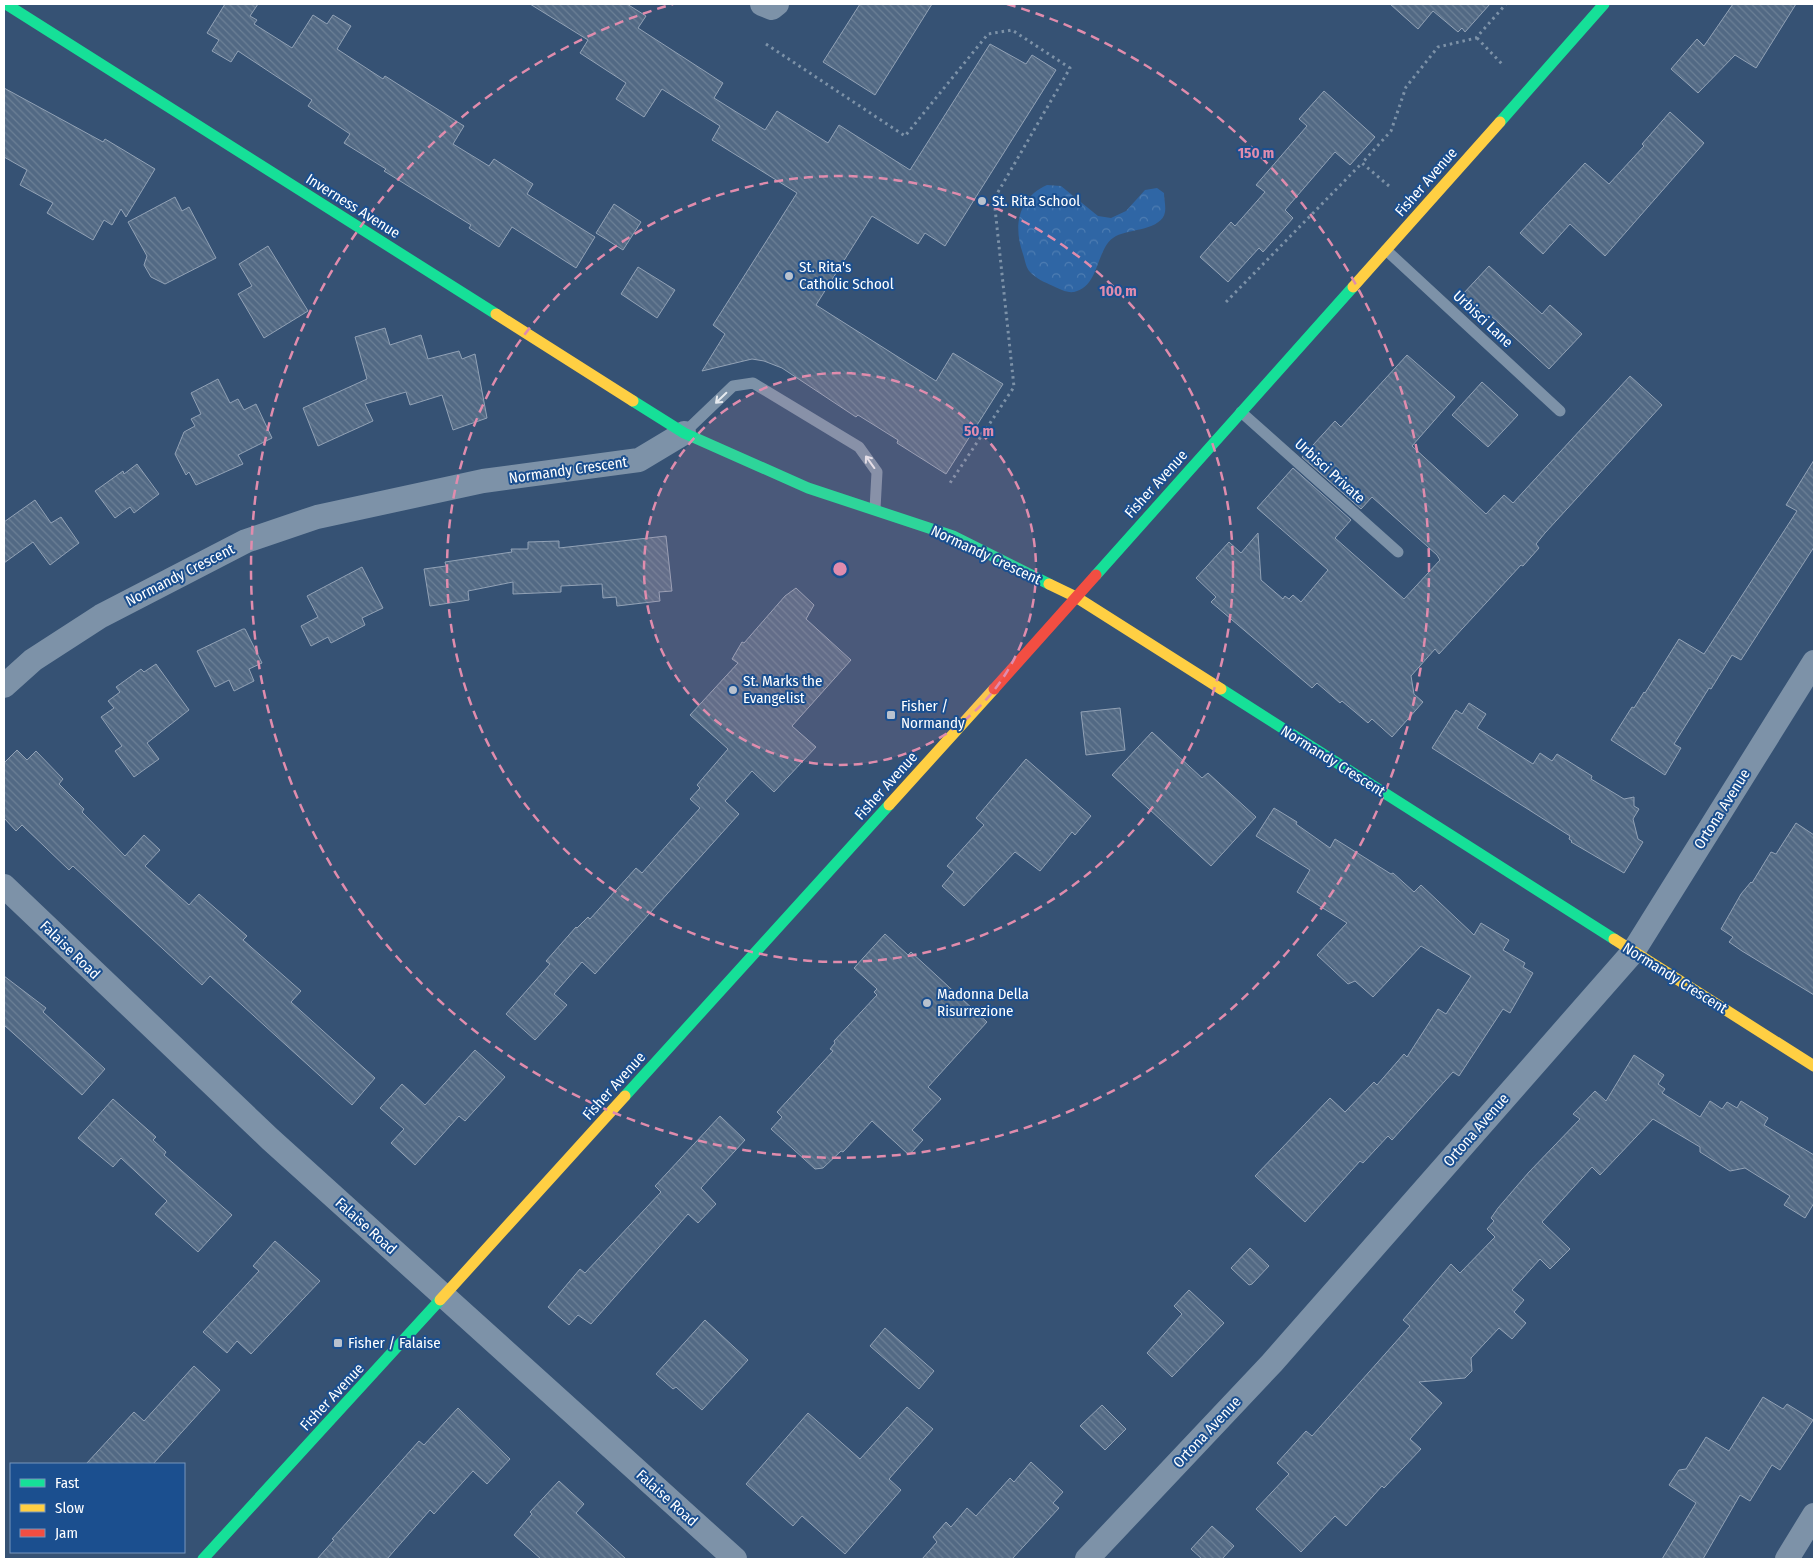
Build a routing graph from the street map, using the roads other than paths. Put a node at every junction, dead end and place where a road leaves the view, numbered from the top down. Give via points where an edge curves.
1 (6, 4) edge
2 (1604, 4) edge
3 (1386, 250) junction
4 (1560, 411) dead end
5 (1241, 412) junction
6 (684, 433) junction
7 (875, 509) junction
8 (1398, 552) dead end
9 (1076, 597) junction
10 (1814, 662) edge
11 (4, 686) edge
12 (4, 886) edge
13 (1633, 952) junction
14 (1814, 1066) edge
15 (444, 1297) junction
16 (1814, 1515) edge
17 (203, 1559) edge
18 (735, 1559) edge
19 (1087, 1559) edge
20 (1787, 1559) edge

1 - 6 street, Inverness Avenue
2 - 3 street, Fisher Avenue
3 - 4 lane, Urbisci Lane
3 - 5 street, Fisher Avenue
5 - 8 lane, Urbisci Private
5 - 9 street, Fisher Avenue
6 - 7 street, Normandy Crescent via 808,488
7 -> 6 lane via 877,472 859,447 753,383 733,386
6 - 11 street, Normandy Crescent via 639,460 473,483 317,517 246,541 101,616 33,660
7 - 9 street, Normandy Crescent via 953,536
9 - 13 street, Normandy Crescent
9 - 15 street, Fisher Avenue
10 - 13 street, Ortona Avenue
12 - 15 street, Falaise Road via 270,1139
13 - 14 street, Normandy Crescent
13 - 19 street, Ortona Avenue via 1272,1363
15 - 17 street, Fisher Avenue
15 - 18 street, Falaise Road
16 - 20 street

